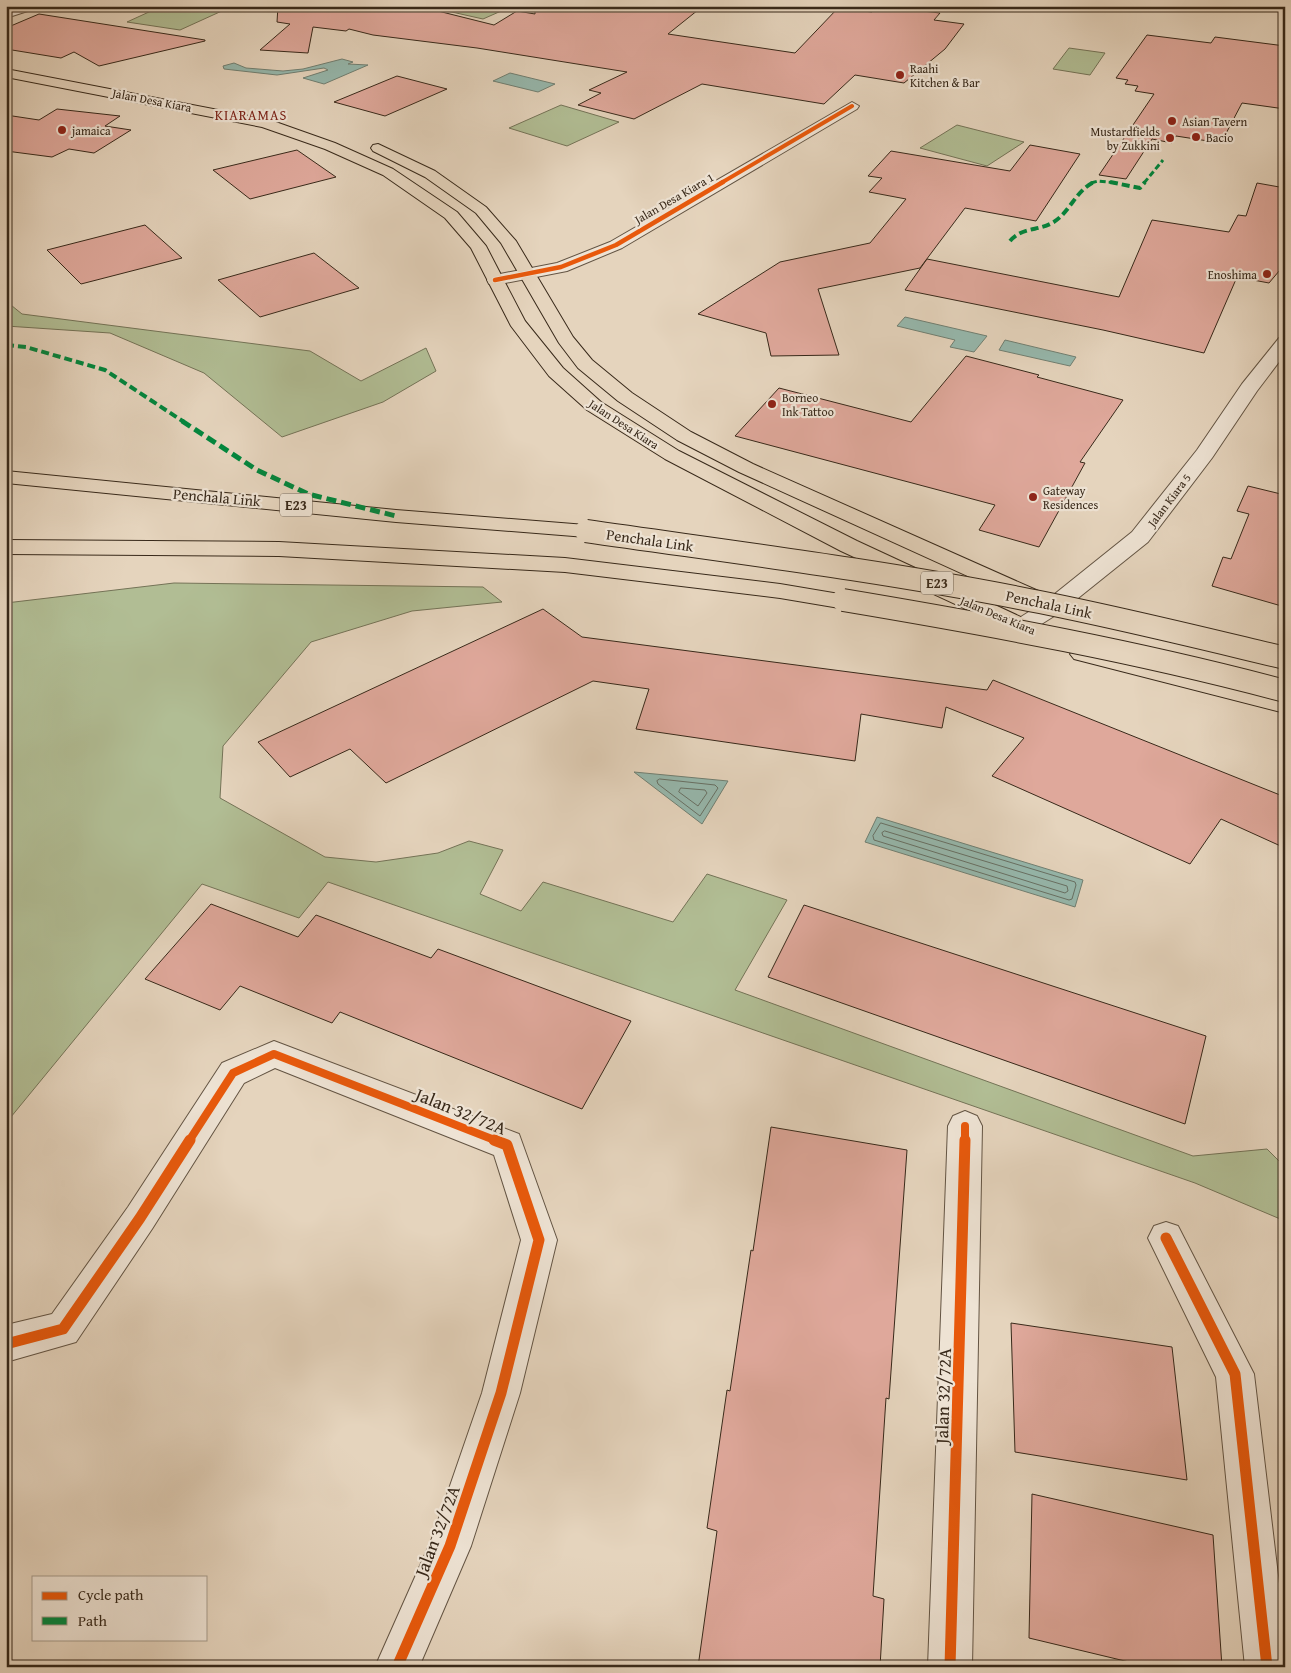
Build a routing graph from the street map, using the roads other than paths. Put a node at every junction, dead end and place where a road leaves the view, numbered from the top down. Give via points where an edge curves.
1 (33, 6) edge
2 (6, 15) edge
3 (6, 65) edge
4 (6, 74) edge
5 (852, 106) dead end
6 (528, 274) junction
7 (494, 280) junction
8 (1285, 342) edge
9 (6, 478) edge
10 (6, 547) edge
11 (843, 600) junction
12 (1054, 606) junction
13 (1021, 627) junction
14 (1285, 658) edge
15 (1285, 665) edge
16 (1285, 692) edge
17 (1285, 705) edge
18 (965, 1126) dead end
19 (1166, 1238) dead end
20 (6, 1344) edge
21 (397, 1667) edge
22 (950, 1667) edge
23 (1267, 1667) edge

1 - 2 street
3 - 6 main road, Jalan Desa Kiara via 282,116 383,150 430,174 481,210 508,240
4 - 7 main road, Jalan Desa Kiara via 265,123 330,146 388,172 451,215 478,246
5 - 6 street, Jalan Desa Kiara 1 via 616,245 561,267
6 - 7 street, Jalan Desa Kiara 1
6 - 12 main road, Jalan Desa Kiara via 556,324 585,364 625,397 684,436 831,508
7 - 13 main road, Jalan Desa Kiara via 517,322 543,357 594,406 672,455 849,546
8 - 12 street, Jalan Kiara 5 via 1140,537
9 - 14 main road, Penchala Link / E23, bridge via 586,531 983,591
10 - 11 main road via 279,549 565,565
11 - 16 main road, bridge via 1095,646
11 - 17 main road, bridge via 1048,645
12 - 13 street, Jalan Kiara 5
12 - 15 main road, Jalan Desa Kiara
13 - 16 main road, Jalan Desa Kiara via 1103,652
18 - 22 street, Jalan 32/72A
19 - 23 street via 1235,1374
20 - 21 street, Jalan 32/72A via 62,1330 140,1218 232,1073 274,1054 507,1145 539,1240 498,1402 450,1546

